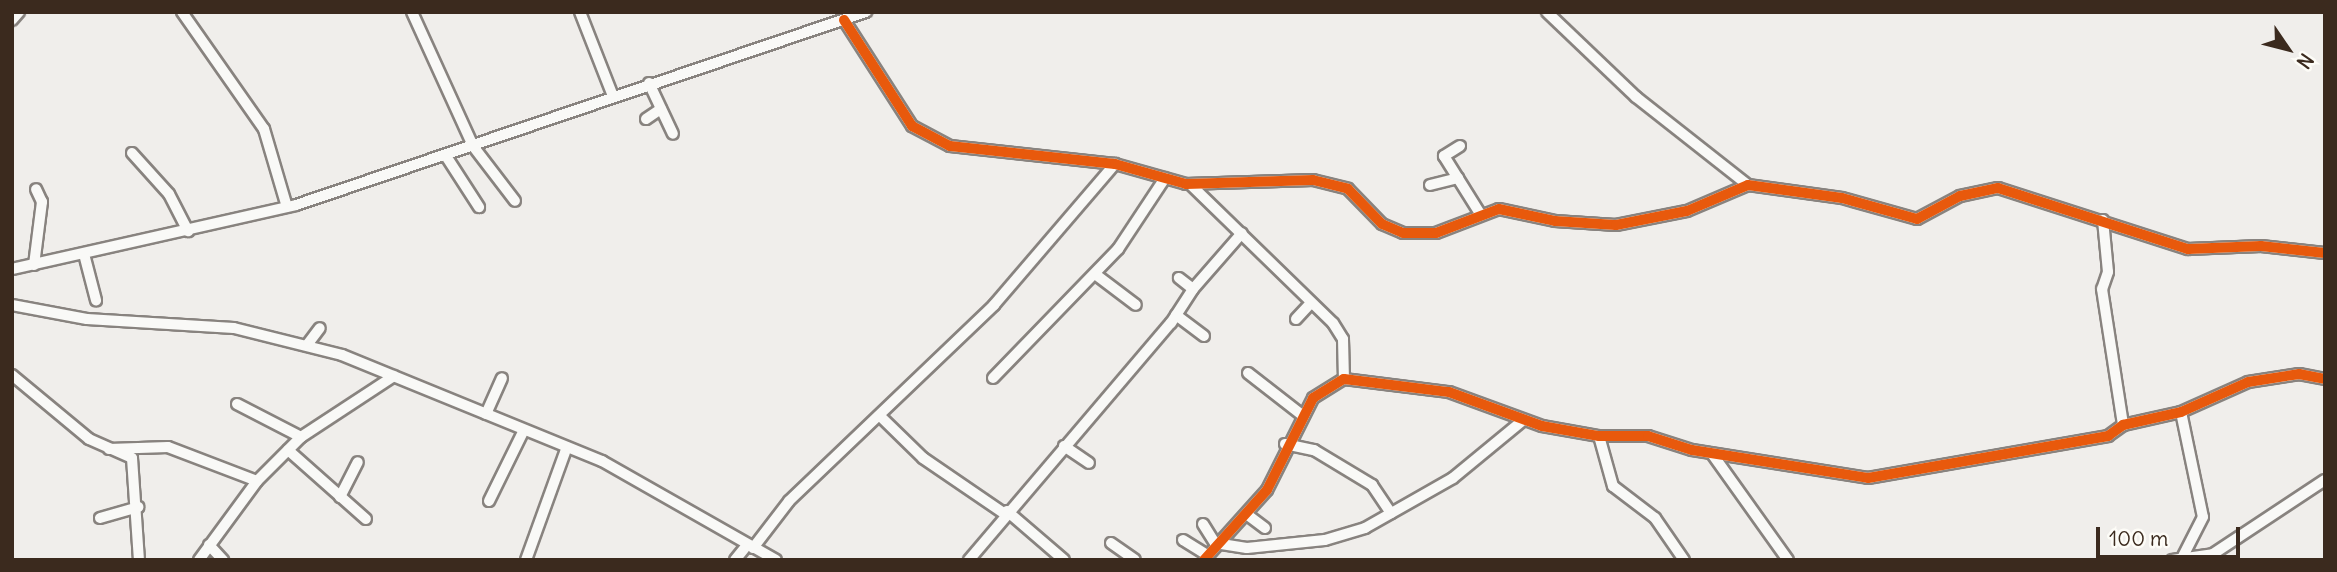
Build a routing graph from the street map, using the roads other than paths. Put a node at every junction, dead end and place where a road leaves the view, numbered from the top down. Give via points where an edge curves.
1 (19, 12) edge
2 (182, 12) edge
3 (412, 12) edge
4 (580, 12) edge
5 (866, 12) edge
6 (1547, 12) edge
7 (12, 20) edge
8 (844, 20) junction
9 (649, 83) junction
10 (613, 96) junction
11 (661, 109) junction
12 (646, 119) dead end
13 (673, 134) dead end
14 (473, 146) junction
15 (1460, 146) dead end
16 (132, 153) dead end
17 (446, 156) junction
18 (1115, 164) junction
19 (1165, 178) junction
20 (1458, 178) junction
21 (1190, 184) junction
22 (1430, 185) dead end
23 (1748, 186) junction
24 (36, 189) dead end
25 (515, 201) dead end
26 (287, 207) junction
27 (479, 207) dead end
28 (1479, 212) junction
29 (2103, 220) junction
30 (188, 231) junction
31 (1242, 233) junction
32 (2325, 253) edge
33 (84, 254) junction
34 (34, 265) junction
35 (12, 269) edge
36 (1095, 274) junction
37 (1179, 278) dead end
38 (1193, 289) junction
39 (96, 300) dead end
40 (1311, 303) junction
41 (12, 304) edge
42 (1136, 305) dead end
43 (1176, 315) junction
44 (1296, 319) dead end
45 (320, 328) dead end
46 (1204, 336) dead end
47 (307, 345) junction
48 (1248, 373) dead end
49 (12, 375) edge
50 (394, 376) junction
51 (502, 378) dead end
52 (993, 378) dead end
53 (1345, 379) junction
54 (2325, 379) edge
55 (237, 404) dead end
56 (2181, 412) junction
57 (485, 415) junction
58 (1302, 415) junction
59 (880, 416) junction
60 (1521, 422) junction
61 (2123, 425) junction
62 (524, 430) junction
63 (1599, 436) junction
64 (301, 438) junction
65 (1285, 444) junction
66 (1064, 446) junction
67 (567, 447) junction
68 (109, 449) junction
69 (288, 450) junction
70 (1710, 453) junction
71 (358, 462) dead end
72 (1089, 463) dead end
73 (257, 481) junction
74 (2325, 481) edge
75 (340, 497) junction
76 (489, 501) dead end
77 (138, 507) junction
78 (1006, 512) junction
79 (1391, 513) junction
80 (1249, 516) junction
81 (100, 518) dead end
82 (366, 519) dead end
83 (1203, 524) dead end
84 (1265, 528) dead end
85 (1183, 540) dead end
86 (1111, 543) dead end
87 (1214, 543) junction
88 (209, 545) junction
89 (750, 547) junction
90 (2183, 556) junction
91 (1206, 557) edge
92 (139, 560) edge
93 (199, 560) edge
94 (223, 560) edge
95 (526, 560) edge
96 (736, 560) edge
97 (776, 560) edge
98 (969, 560) edge
99 (1063, 560) edge
100 (1135, 560) edge
101 (1684, 560) edge
102 (1788, 560) edge
103 (2172, 560) edge

1 - 7 street
2 - 26 street via 264,129
3 - 14 street
4 - 10 street
5 - 8 street
6 - 23 street via 1628,90
8 - 9 street
8 - 18 street via 919,133 970,151
9 - 10 street
9 - 11 street
10 - 14 street
11 - 12 street
11 - 13 street
14 - 17 street
14 - 25 street
15 - 20 street via 1444,156
16 - 30 street via 169,194
17 - 26 street
17 - 27 street
18 - 19 street
18 - 59 street via 994,305
19 - 21 street
19 - 36 street via 1146,214
20 - 22 street
20 - 28 street
21 - 28 street via 1335,184 1348,189 1382,224 1403,233 1436,233
21 - 31 street
23 - 28 street via 1687,211 1616,225 1555,221 1499,209
23 - 29 street via 1842,198 1917,219 1960,196 1998,188
24 - 34 street via 42,202
26 - 30 street
29 - 32 street via 2188,249 2261,246
29 - 61 street via 2108,272 2102,289
30 - 33 street
31 - 38 street
31 - 40 street
33 - 34 street
33 - 39 street
34 - 35 street
36 - 42 street
36 - 52 street
37 - 38 street
38 - 43 street
40 - 44 street
40 - 53 street via 1343,339
41 - 47 street via 86,318 234,328
43 - 46 street
43 - 66 street
45 - 47 street
47 - 50 street
48 - 58 street
49 - 68 street
50 - 57 street
50 - 64 street
51 - 57 street
53 - 58 street via 1321,391
53 - 60 street via 1449,392
54 - 56 street via 2299,374 2248,382
55 - 64 street
56 - 61 street
56 - 90 street via 2203,517
57 - 62 street
58 - 65 street
59 - 78 street via 923,458
59 - 89 street via 789,501
60 - 63 street
60 - 79 street via 1453,478
61 - 70 street via 2108,436 2071,445 1868,478
62 - 67 street
62 - 76 street
63 - 70 street via 1648,436
63 - 101 street via 1613,486 1655,518
64 - 69 street
65 - 79 street via 1314,450 1372,485
65 - 80 street
66 - 72 street
66 - 78 street
67 - 89 street
67 - 95 street
68 - 73 street via 167,447
68 - 77 street via 132,458
69 - 73 street
69 - 75 street
70 - 102 street via 1724,463 1734,487
71 - 75 street
73 - 88 street
74 - 90 street via 2213,554
75 - 82 street
77 - 81 street
77 - 92 street
78 - 98 street
78 - 99 street
79 - 87 street via 1325,540 1247,548
80 - 84 street
80 - 87 street
83 - 87 street
85 - 91 street
86 - 100 street
87 - 91 street
88 - 93 street
88 - 94 street
89 - 96 street
89 - 97 street
90 - 103 street

